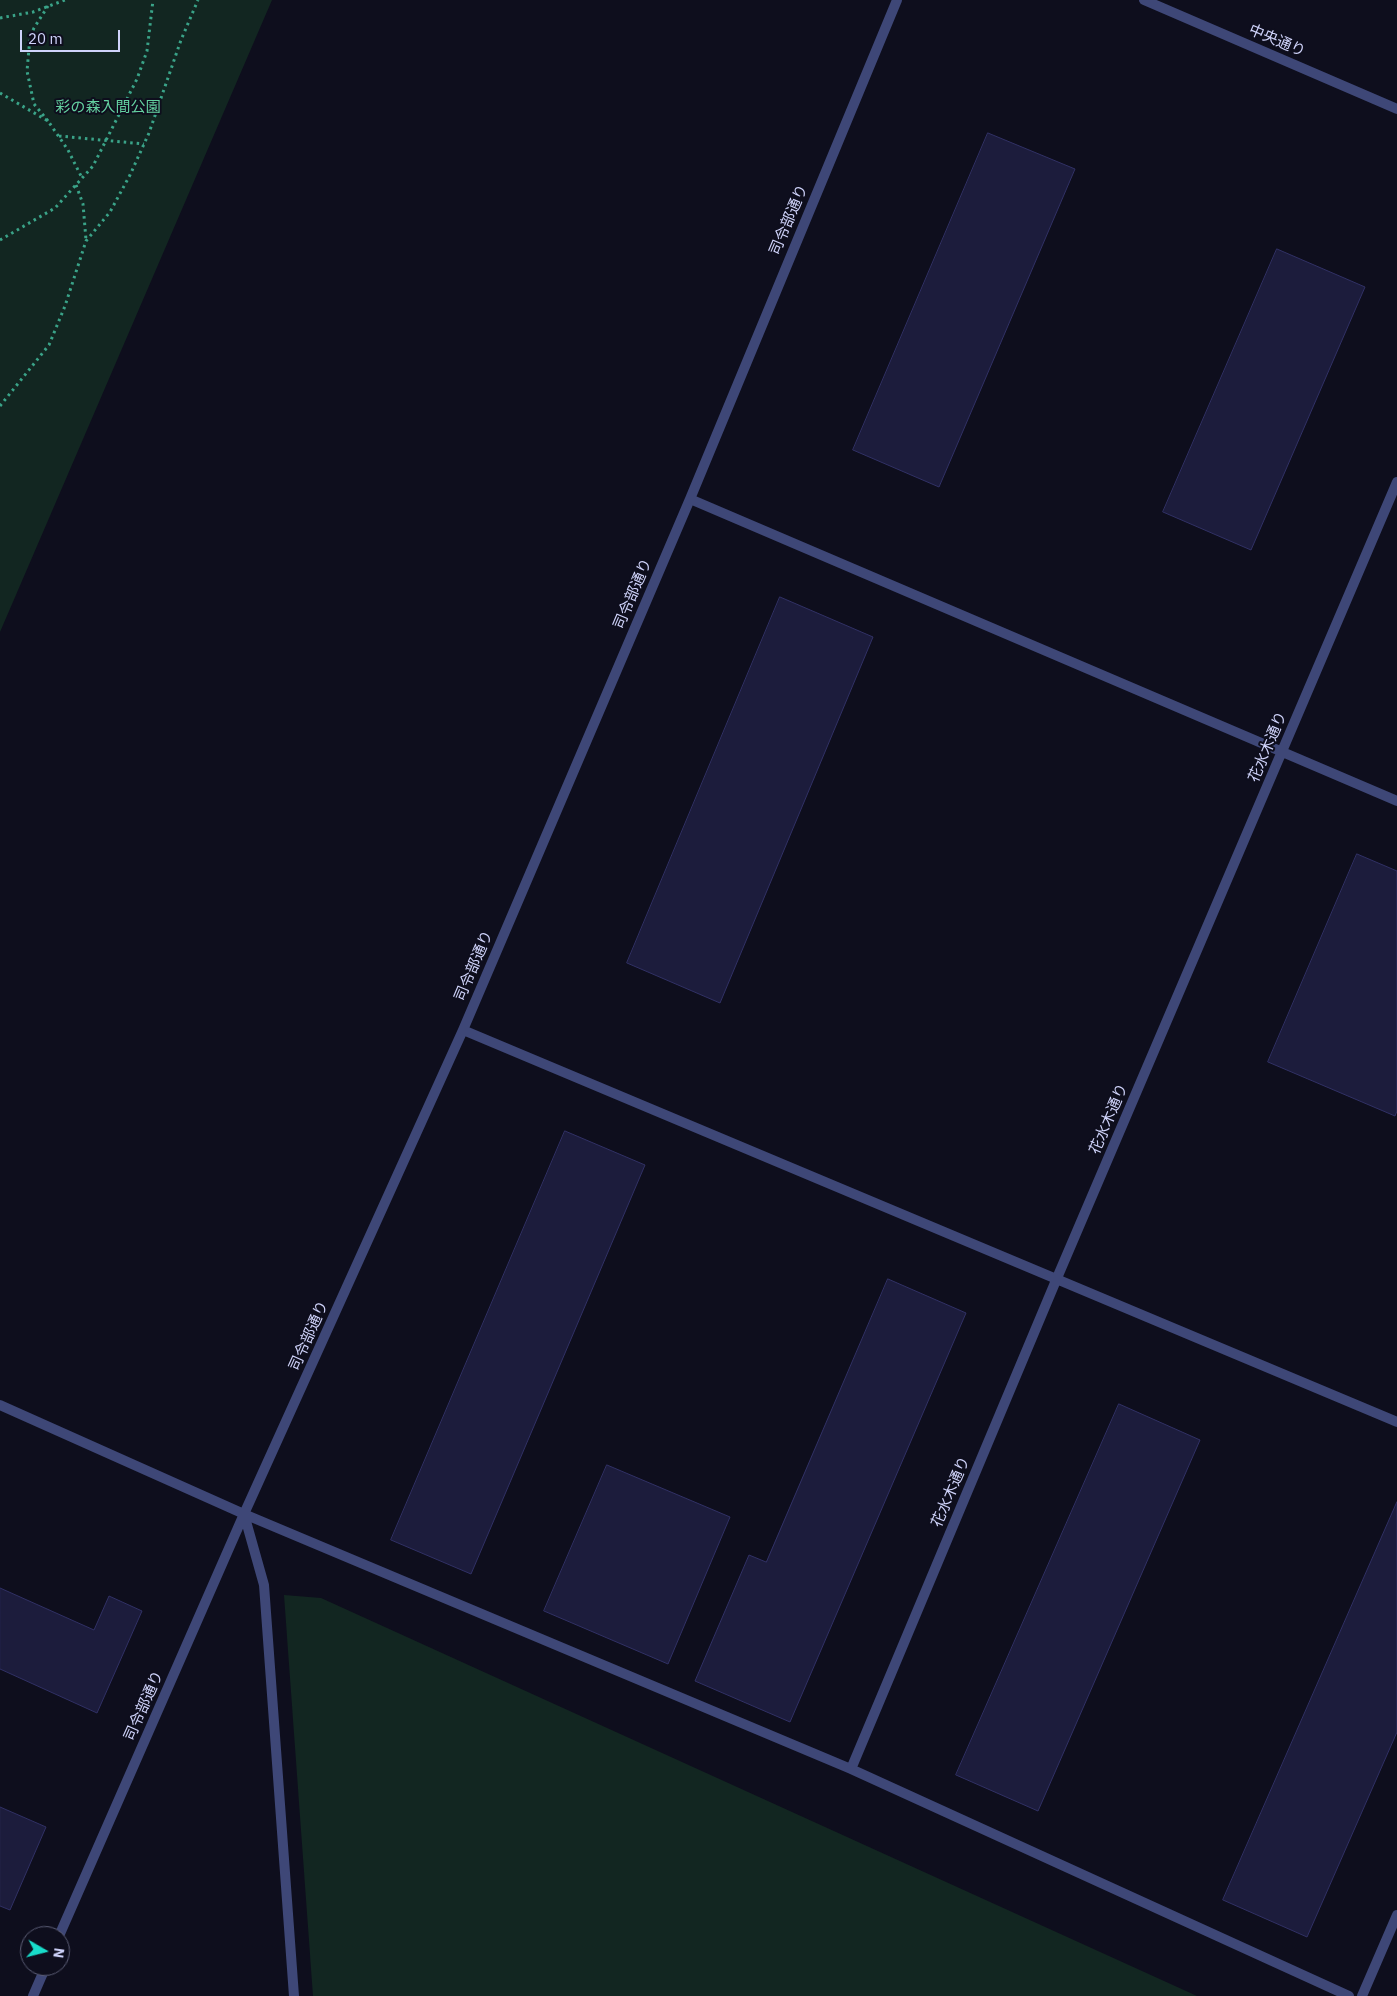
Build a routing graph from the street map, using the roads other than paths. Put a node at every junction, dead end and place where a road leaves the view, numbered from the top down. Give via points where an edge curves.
1 (897, 0) edge
2 (1144, 0) edge
3 (1397, 109) edge
4 (1397, 482) edge
5 (690, 498) junction
6 (1282, 752) junction
7 (1397, 801) edge
8 (463, 1030) junction
9 (1057, 1278) junction
10 (0, 1405) edge
11 (1397, 1422) edge
12 (244, 1514) junction
13 (851, 1769) junction
14 (1397, 1915) edge
15 (63, 1926) edge
16 (42, 1976) edge
17 (33, 1996) edge
18 (294, 1996) edge
19 (1349, 1996) edge
20 (1362, 1996) edge

1 - 5 lane, 司令部通り
2 - 3 lane, 中央通り
4 - 6 lane, 花水木通り
5 - 6 lane
5 - 8 lane, 司令部通り
6 - 7 lane
6 - 9 lane, 花水木通り
8 - 9 lane
8 - 12 lane, 司令部通り
9 - 11 lane
9 - 13 lane, 花水木通り
10 - 12 lane
12 - 13 lane
12 - 15 lane, 司令部通り
12 - 18 lane via 264,1586
13 - 19 lane
14 - 20 lane
16 - 17 lane

